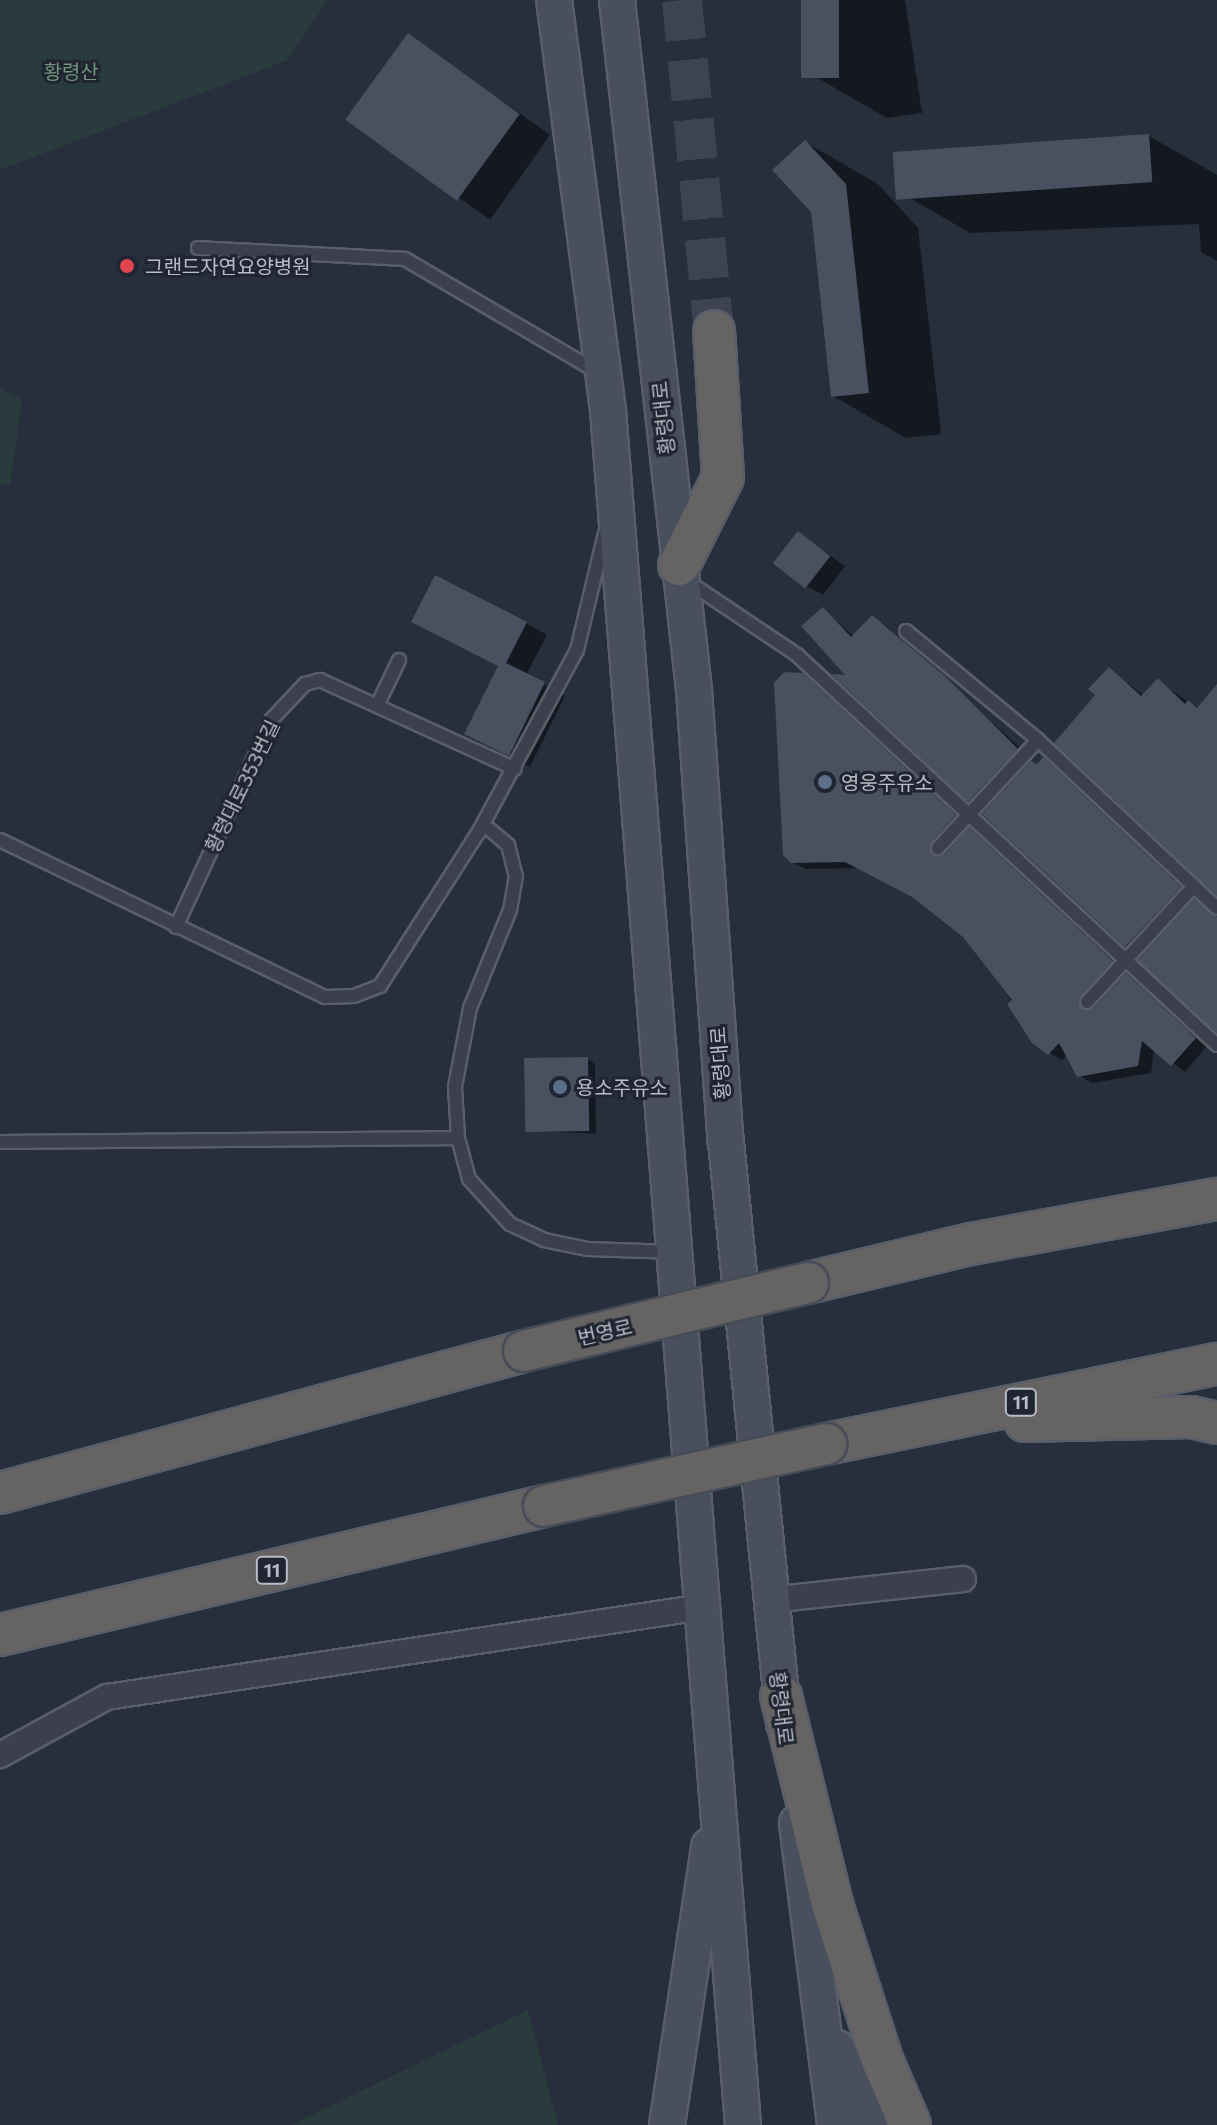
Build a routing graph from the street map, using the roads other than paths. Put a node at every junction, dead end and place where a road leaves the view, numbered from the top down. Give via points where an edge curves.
1 (554, 0) edge
2 (618, 1) edge
3 (198, 248) dead end
4 (714, 331) tunnel mouth
5 (605, 377) junction
6 (615, 490) junction
7 (680, 571) junction
8 (906, 631) dead end
9 (399, 660) dead end
10 (377, 706) junction
11 (1038, 740) junction
12 (515, 769) junction
13 (969, 815) junction
14 (483, 824) junction
15 (0, 840) edge
16 (938, 848) dead end
17 (1194, 886) junction
18 (1217, 908) edge
19 (176, 927) junction
20 (1125, 959) junction
21 (1087, 1002) dead end
22 (1217, 1045) edge
23 (458, 1138) junction
24 (0, 1142) edge
25 (1213, 1198) edge
26 (676, 1252) junction
27 (1217, 1364) edge
28 (1204, 1420) edge
29 (913, 1424) junction
30 (0, 1493) edge
31 (963, 1579) dead end
32 (770, 1600) junction
33 (703, 1607) junction
34 (0, 1635) edge
35 (781, 1696) junction
36 (0, 1755) edge
37 (717, 1786) junction
38 (816, 1982) junction
39 (667, 2125) edge
40 (743, 2125) edge
41 (835, 2125) edge
42 (870, 2125) edge
43 (910, 2125) edge

1 - 5 main road
2 - 7 main road, 황령대로
3 - 5 lane via 405,259
4 - 7 highway via 723,477
5 - 6 main road
6 - 12 lane via 577,650
6 - 26 main road
7 - 13 lane via 797,655
7 - 32 main road, 황령대로
8 - 11 lane
9 - 10 lane
10 - 12 lane, 황령대로353번길
10 - 19 lane, 황령대로353번길 via 320,680 305,684 287,701 271,720
11 - 13 lane
11 - 17 lane
12 - 14 lane
13 - 16 lane
13 - 20 lane
14 - 19 lane via 380,986 354,996 325,997
14 - 23 lane via 508,845 516,876 510,910 470,1008 455,1087
15 - 19 lane
17 - 18 lane
17 - 20 lane
20 - 21 lane
20 - 22 lane
23 - 24 lane
23 - 26 lane via 469,1179 510,1224 544,1240 588,1249
25 - 30 highway, 번영로, bridge via 971,1244 524,1351
26 - 33 main road
27 - 29 highway, 11
28 - 29 highway
29 - 34 highway, 11, bridge
31 - 32 street
32 - 35 main road, 황령대로
33 - 36 street via 107,1697
33 - 37 main road
35 - 38 main road, 황령대로
35 - 43 highway via 833,1907 882,2060
37 - 39 main road
37 - 40 main road
38 - 41 main road, 황령대로
38 - 42 main road

